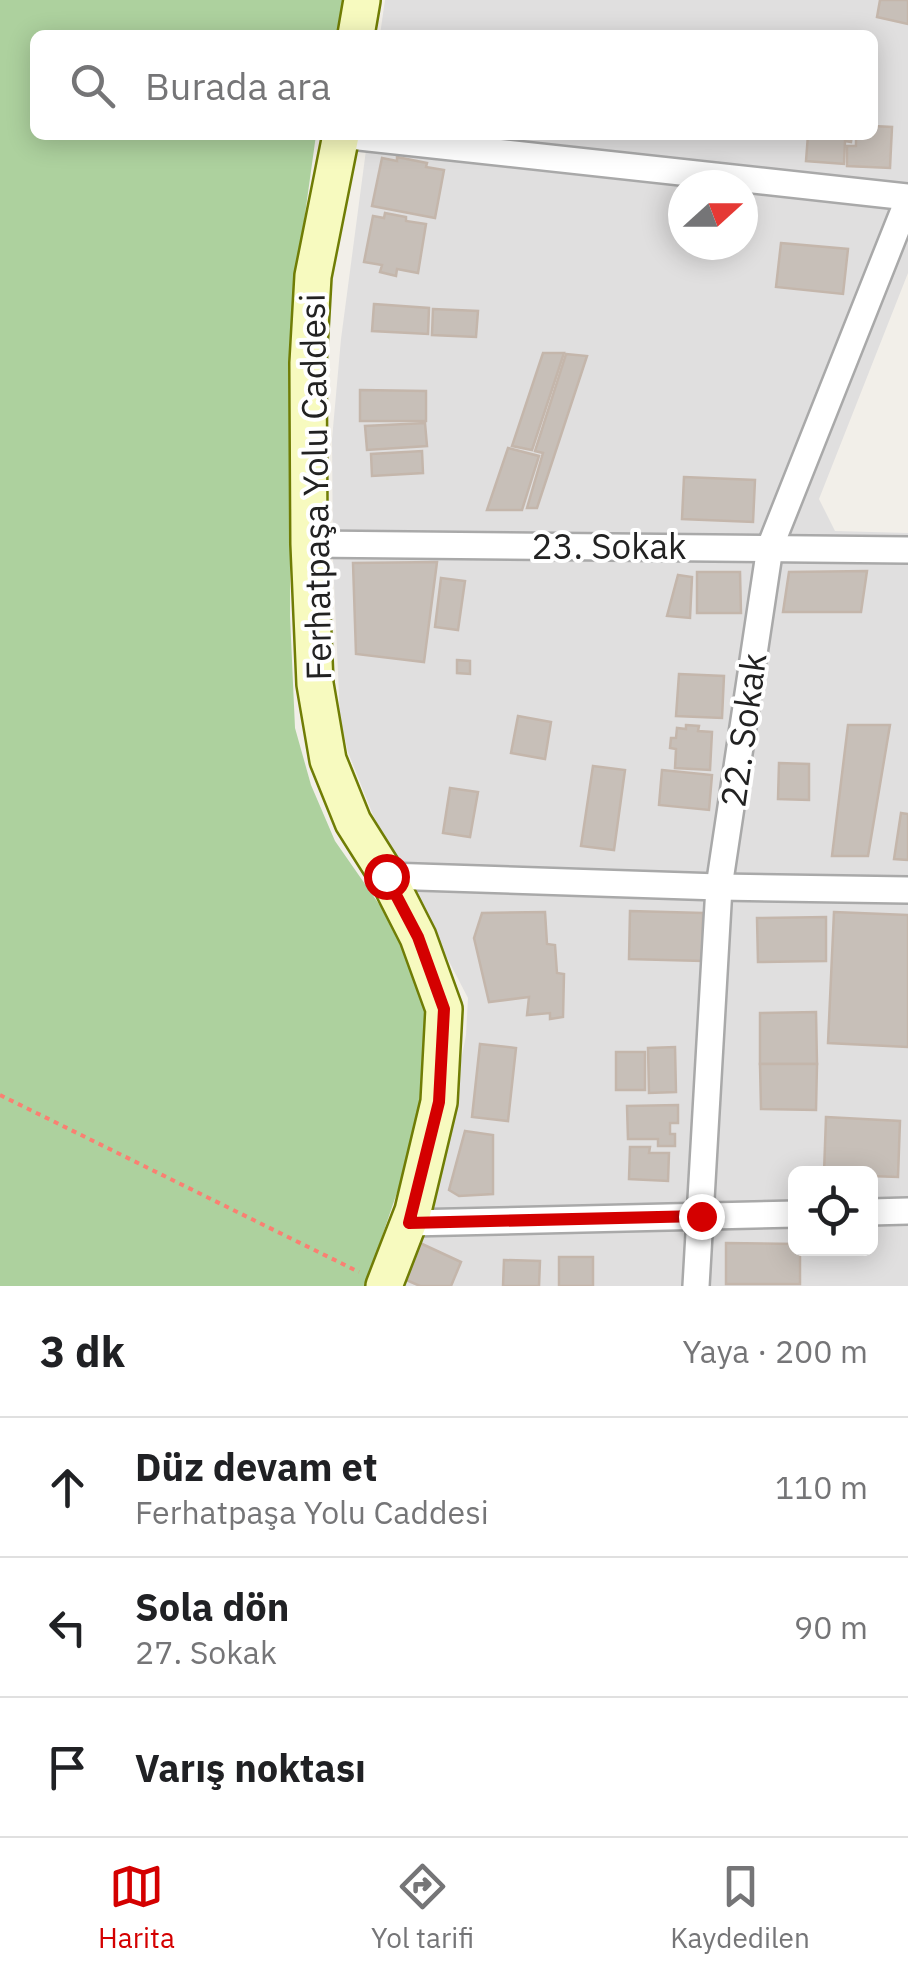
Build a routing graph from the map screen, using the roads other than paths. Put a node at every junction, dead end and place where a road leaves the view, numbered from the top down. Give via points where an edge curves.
1 (362, 0) edge
2 (357, 30) edge
3 (340, 140) edge
4 (385, 140) edge
5 (908, 199) edge
6 (309, 544) junction
7 (770, 547) junction
8 (908, 550) edge
9 (386, 876) junction
10 (720, 887) junction
11 (908, 890) edge
12 (908, 1211) edge
13 (878, 1212) edge
14 (788, 1214) edge
15 (701, 1216) junction
16 (409, 1223) junction
17 (385, 1285) edge
18 (696, 1286) edge

1 - 2 main road
3 - 6 main road, Ferhatpaşa Yolu Caddesi via 313,276
4 - 5 street
5 - 7 street, 22. Sokak
6 - 7 street, 23. Sokak
6 - 9 main road, Ferhatpaşa Yolu Caddesi via 316,684 328,760 353,822
7 - 8 street, 23. Sokak
7 - 10 street, 22. Sokak
9 - 10 street
9 - 16 main road, Ferhatpaşa Yolu Caddesi via 444,1009 439,1102
10 - 11 street
10 - 15 street, 22. Sokak
12 - 13 street
14 - 15 street
15 - 16 street
15 - 18 street, 22. Sokak
16 - 17 main road, Ferhatpaşa Yolu Caddesi

